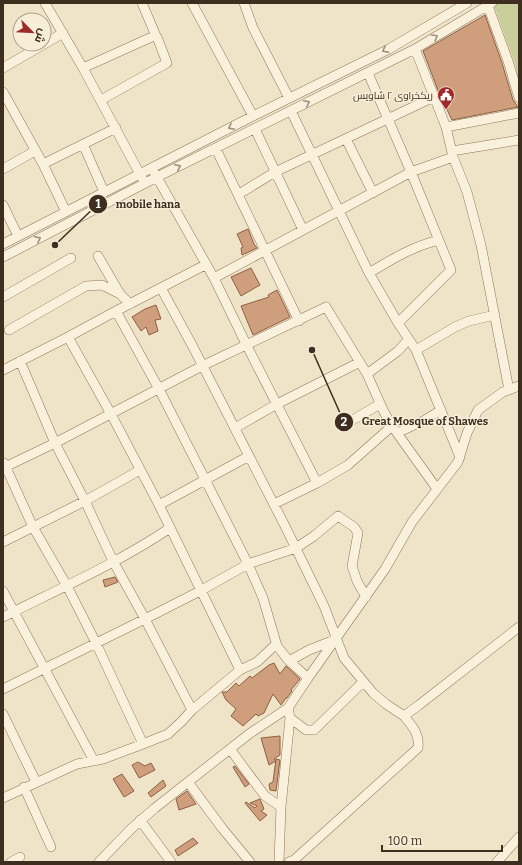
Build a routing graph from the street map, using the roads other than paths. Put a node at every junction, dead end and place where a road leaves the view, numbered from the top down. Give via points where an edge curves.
1 (45, 3) edge
2 (142, 3) edge
3 (192, 3) edge
4 (244, 3) edge
5 (467, 3) edge
6 (490, 4) edge
7 (455, 11) junction
8 (461, 22) junction
9 (63, 33) junction
10 (156, 36) junction
11 (415, 49) junction
12 (3, 68) edge
13 (84, 68) junction
14 (368, 73) junction
15 (3, 92) edge
16 (434, 97) junction
17 (289, 98) junction
18 (519, 98) edge
19 (101, 100) junction
20 (291, 111) junction
21 (519, 113) edge
22 (253, 116) junction
23 (388, 118) junction
24 (446, 127) junction
25 (116, 128) junction
26 (255, 129) junction
27 (346, 139) junction
28 (519, 140) edge
29 (83, 144) junction
30 (216, 149) junction
31 (35, 151) junction
32 (312, 154) junction
33 (452, 154) junction
34 (43, 164) junction
35 (152, 168) junction
36 (3, 169) edge
37 (275, 172) junction
38 (411, 172) junction
39 (140, 174) junction
40 (157, 177) junction
41 (145, 184) junction
42 (104, 192) junction
43 (373, 193) junction
44 (239, 194) junction
45 (3, 205) edge
46 (66, 212) junction
47 (338, 212) junction
48 (303, 230) junction
49 (18, 236) junction
50 (438, 240) junction
51 (3, 244) edge
52 (266, 251) junction
53 (98, 256) dead end
54 (3, 257) edge
55 (71, 258) dead end
56 (205, 264) junction
57 (369, 273) junction
58 (214, 278) junction
59 (161, 288) junction
60 (120, 294) junction
61 (3, 297) edge
62 (130, 304) junction
63 (116, 311) junction
64 (495, 315) junction
65 (299, 321) junction
66 (398, 323) junction
67 (9, 330) dead end
68 (68, 337) junction
69 (408, 340) junction
70 (246, 344) junction
71 (416, 350) junction
72 (20, 361) junction
73 (360, 362) junction
74 (202, 366) junction
75 (3, 370) edge
76 (367, 374) junction
77 (519, 386) edge
78 (159, 389) junction
79 (509, 390) junction
80 (277, 404) junction
81 (380, 404) junction
82 (441, 410) junction
83 (111, 414) junction
84 (344, 425) dead end
85 (235, 428) junction
86 (394, 430) junction
87 (56, 443) junction
88 (250, 456) junction
89 (460, 457) junction
90 (4, 466) edge
91 (140, 470) junction
92 (205, 480) junction
93 (317, 483) junction
94 (437, 489) junction
95 (85, 501) junction
96 (274, 504) junction
97 (159, 505) junction
98 (34, 527) junction
99 (170, 528) junction
100 (3, 542) edge
101 (296, 548) junction
102 (113, 562) junction
103 (248, 564) junction
104 (66, 586) junction
105 (3, 591) edge
106 (200, 591) junction
107 (366, 597) junction
108 (14, 612) junction
109 (3, 617) edge
110 (145, 619) junction
111 (519, 627) edge
112 (336, 639) junction
113 (96, 643) junction
114 (277, 646) junction
115 (289, 661) junction
116 (44, 668) junction
117 (240, 670) junction
118 (308, 678) junction
119 (363, 682) junction
120 (3, 689) edge
121 (288, 708) junction
122 (192, 710) junction
123 (3, 714) edge
124 (404, 716) junction
125 (290, 718) junction
126 (143, 744) junction
127 (230, 749) junction
128 (94, 761) junction
129 (36, 782) junction
130 (188, 782) junction
131 (24, 788) junction
132 (3, 798) edge
133 (281, 807) junction
134 (140, 820) junction
135 (519, 837) edge
136 (51, 846) dead end
137 (20, 857) dead end
138 (103, 860) edge
139 (12, 862) edge
140 (171, 862) edge
141 (250, 862) edge
142 (279, 862) edge
143 (290, 862) edge
144 (497, 862) edge

1 - 9 street
2 - 10 street
3 - 22 street
4 - 17 street via 256,34
5 - 7 street
6 - 8 street
6 - 18 street
7 - 8 street
7 -> 17 street via 389,49
11 -> 8 street
9 - 12 street
9 - 13 street
10 - 13 street
10 - 19 street via 167,63
11 - 14 street
11 - 16 street
13 - 19 street
20 -> 14 street
14 - 23 street
15 - 31 street
16 - 23 street
16 - 24 street
17 - 22 street
19 - 25 street
20 - 26 street
20 - 32 street
21 - 24 street
22 -> 35 street
23 - 27 street
23 - 38 street
24 - 33 street
25 - 29 street
25 - 39 street
26 - 30 street
26 - 37 street
27 - 32 street
27 - 43 street
28 - 33 street
29 - 34 street
29 - 42 street
40 -> 30 street
30 - 44 street
31 - 34 street
31 - 36 street
32 - 37 street
32 - 47 street
33 - 38 street
33 - 64 street via 467,192
34 - 46 street
35 - 39 street
35 - 40 street
37 - 44 street
37 - 48 street
38 - 43 street
38 - 50 street
39 - 41 street
39 - 42 street
40 - 41 street
40 - 56 street
54 -> 41 street
42 - 46 street
43 - 47 street
44 - 52 street
45 - 49 street
46 - 49 street
47 - 48 street
47 - 57 street
48 - 52 street
49 - 51 street
50 - 57 street via 403,252
50 - 66 street via 450,270
52 - 58 street
52 - 65 street
53 - 60 street
55 - 61 street
56 - 58 street
56 - 59 street
57 - 66 street
58 - 70 street
59 - 62 street
59 - 74 street
60 - 62 street
60 - 67 street via 102,285 86,286
62 - 63 street
63 - 68 street
63 - 78 street
64 - 71 street via 455,327
64 - 79 street
65 - 70 street
65 - 73 street via 326,307
66 - 69 street
68 - 72 street
68 - 83 street
69 - 71 street
69 - 76 street via 398,352
70 - 74 street
70 - 80 street
71 - 82 street
72 - 75 street
72 - 87 street
73 - 76 street
73 - 80 street
74 - 78 street
74 - 85 street
76 - 81 street
77 - 79 street
78 - 83 street
78 - 92 street
79 - 89 street via 478,410 467,433
80 - 85 street
80 - 93 street
81 - 84 street
81 - 86 street
82 - 86 street via 425,420
82 - 89 street
83 - 87 street
83 - 91 street
85 - 88 street
86 - 93 street via 348,465
86 - 94 street
87 - 90 street
87 - 95 street
88 - 92 street
88 - 96 street
89 - 94 street
90 - 98 street
91 - 95 street
91 - 97 street
92 - 97 street
92 - 103 street
93 - 96 street
94 - 107 street via 412,522
95 - 98 street
95 - 102 street
96 - 101 street
97 - 99 street
98 - 100 street
98 - 104 street
99 - 102 street
99 - 106 street
101 - 103 street
101 - 107 street via 338,516 354,527 358,533 352,566
101 - 112 street via 324,606
102 - 104 street
102 - 110 street
103 - 106 street
103 - 114 street via 263,598
104 - 108 street
104 - 113 street
105 - 108 street
106 - 110 street
106 - 117 street
107 - 112 street
108 - 109 street
108 - 116 street
110 - 113 street
110 - 122 street
111 - 124 street
112 - 115 street
112 - 118 street
112 - 119 street via 344,658
113 - 116 street
113 - 126 street
114 - 115 street
114 - 117 street via 257,662
115 - 118 street
116 - 120 street
116 - 128 street
117 - 122 street
118 - 121 street
119 - 124 street via 386,704
119 - 125 street via 314,730 306,730
121 - 125 street
121 - 127 street
122 - 126 street via 168,734
123 - 129 street
124 - 143 street via 416,732 418,748
125 - 133 street
126 - 128 street
127 - 130 street
127 - 133 street via 265,796
128 - 129 street via 76,764
129 - 131 street
130 - 134 street
130 - 141 street
131 - 132 street
131 - 136 street
133 - 142 street
134 - 138 street
134 - 140 street
135 - 144 street
137 - 139 street

